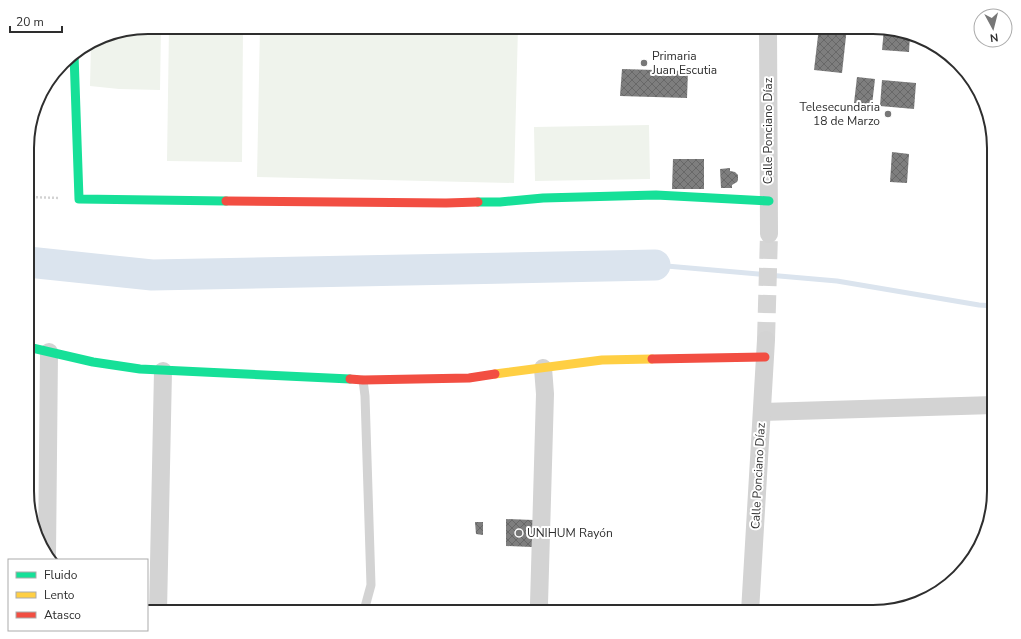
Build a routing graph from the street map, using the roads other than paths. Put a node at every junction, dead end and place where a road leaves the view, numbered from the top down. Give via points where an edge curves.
1 (768, 34) edge
2 (74, 61) edge
3 (769, 201) junction
4 (769, 234) tunnel mouth
5 (34, 348) edge
6 (765, 348) joint
7 (49, 352) junction
8 (543, 368) junction
9 (163, 371) junction
10 (363, 380) junction
11 (987, 405) edge
12 (762, 412) junction
13 (46, 542) edge
14 (158, 605) edge
15 (366, 605) edge
16 (540, 605) edge
17 (750, 605) edge

1 - 3 street, Calle Ponciano Díaz
2 - 3 street via 79,199 446,203 656,195
3 - 4 street, Calle Ponciano Díaz
5 - 7 street
6 - 8 street via 602,360
6 - 12 street, Calle Ponciano Díaz
7 - 9 street via 93,362
7 - 13 street
8 - 10 street via 469,378
8 - 16 street via 545,394
9 - 10 street
9 - 14 street
10 - 15 lane via 371,585
11 - 12 street
12 - 17 street, Calle Ponciano Díaz

